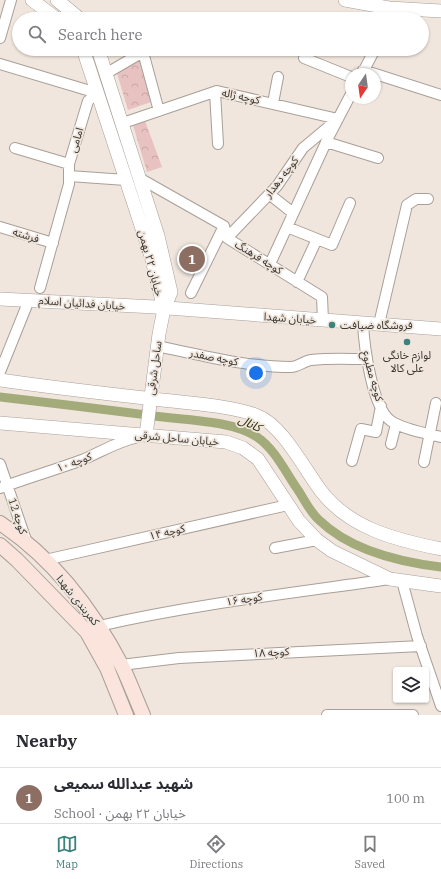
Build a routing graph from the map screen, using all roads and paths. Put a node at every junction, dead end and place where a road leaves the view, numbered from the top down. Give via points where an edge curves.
1 (11, 0) edge
2 (32, 0) edge
3 (57, 0) edge
4 (345, 0) edge
5 (441, 11) edge
6 (48, 12) edge
7 (72, 12) edge
8 (386, 12) edge
9 (425, 12) edge
10 (0, 38) edge
11 (86, 56) edge
12 (101, 56) edge
13 (134, 56) edge
14 (145, 56) edge
15 (371, 56) edge
16 (304, 58) dead end
17 (0, 64) edge
18 (364, 68) edge
19 (107, 73) junction
20 (345, 75) edge
21 (278, 78) dead end
22 (381, 78) edge
23 (215, 92) junction
24 (97, 93) junction
25 (441, 95) edge
26 (273, 103) junction
27 (346, 104) edge
28 (159, 111) junction
29 (338, 119) junction
30 (123, 123) junction
31 (326, 142) junction
32 (218, 144) dead end
33 (15, 148) dead end
34 (378, 158) dead end
35 (69, 164) junction
36 (69, 176) junction
37 (141, 179) junction
38 (126, 180) junction
39 (269, 194) junction
40 (428, 199) dead end
41 (350, 203) dead end
42 (293, 213) junction
43 (224, 226) junction
44 (0, 227) edge
45 (287, 227) junction
46 (227, 238) junction
47 (317, 239) junction
48 (53, 244) junction
49 (270, 264) junction
50 (298, 282) junction
51 (40, 288) dead end
52 (191, 293) dead end
53 (0, 299) edge
54 (29, 300) junction
55 (164, 309) junction
56 (323, 320) junction
57 (363, 323) junction
58 (379, 324) junction
59 (441, 329) edge
60 (157, 346) junction
61 (366, 359) junction
62 (0, 372) edge
63 (0, 380) edge
64 (150, 402) junction
65 (436, 403) dead end
66 (381, 406) junction
67 (0, 423) edge
68 (396, 424) junction
69 (147, 431) junction
70 (431, 434) junction
71 (441, 437) edge
72 (391, 444) dead end
73 (352, 461) dead end
74 (424, 462) dead end
75 (0, 464) edge
76 (4, 486) edge
77 (288, 505) junction
78 (0, 523) edge
79 (317, 540) junction
80 (0, 545) edge
81 (28, 545) junction
82 (275, 548) dead end
83 (441, 549) edge
84 (45, 560) junction
85 (396, 580) junction
86 (441, 586) edge
87 (99, 626) junction
88 (421, 646) junction
89 (121, 665) junction
90 (441, 706) edge
91 (126, 715) edge
92 (143, 715) edge
93 (327, 715) edge
94 (413, 715) edge

1 - 10 street
2 - 6 street
3 - 7 street
4 - 8 street
5 - 9 street
11 - 24 street, خیابان ۲۲ بهمن
12 - 19 street, خیابان ۲۲ بهمن
13 - 19 street
14 - 28 street
15 - 18 street
16 - 20 street
17 - 24 street
19 - 30 street, خیابان ۲۲ بهمن
21 - 26 street
22 - 25 street
23 - 26 street, کوچه ژاله
23 - 28 street, کوچه ژاله
23 - 32 street
24 - 35 street, امامی via 88,101
24 - 38 street, خیابان ۲۲ بهمن
26 - 29 street, کوچه ژاله
27 - 29 street, کوچه دهدار
28 - 30 street, کوچه ژاله
29 - 31 street, کوچه دهدار
29 - 39 street, کوچه دهدار via 303,148
30 - 37 street, خیابان ۲۲ بهمن
31 - 34 street
31 - 42 street, کوچه دهدار
33 - 35 street
35 - 36 street, امامی
36 - 38 street
36 - 48 street, امامی
37 - 43 street
37 - 55 street, خیابان ۲۲ بهمن via 171,292
38 - 55 street, خیابان ۲۲ بهمن via 151,256
39 - 42 street
39 - 46 street, کوچه دهدار
40 - 58 street via 416,199 407,206
41 - 47 street via 332,245
42 - 45 street, کوچه دهدار
43 - 46 street, کوچه فرهنگ
43 - 52 street
44 - 48 street, فرشته
45 - 47 street
45 - 49 street, کوچه دهدار
46 - 49 street, کوچه فرهنگ
47 - 50 street
48 - 51 street, امامی
49 - 50 street, کوچه فرهنگ
50 - 56 street, کوچه فرهنگ via 322,298
53 - 54 street, خیابان فدائیان اسلام
54 - 55 street, خیابان فدائیان اسلام
54 - 62 street
55 - 56 street, خیابان شهدا
55 - 60 street, ساحل شرقی
56 - 57 street, خیابان شهدا
57 - 58 street, خیابان شهدا
57 - 61 street, کوچه مطبوع
58 - 59 street, خیابان شهدا
60 - 61 street, کوچه صفدر via 276,367 294,367 309,360
60 - 64 street, ساحل شرقی
61 - 66 street, کوچه مطبوع
63 - 64 street
64 - 69 street, ساحل شرقی
64 - 83 street via 235,410 258,416 274,426 322,492 344,514 362,526 386,535
65 - 70 street
66 - 68 street, کوچه مطبوع via 389,420
66 - 73 street via 376,432 360,429
67 - 69 street, خیابان ساحل شرقی
68 - 70 street
68 - 72 street
69 - 76 street, کوچه ۱۰ via 119,441 88,457
69 - 77 street, خیابان ساحل شرقی via 226,442 243,448 258,459
70 - 71 street
70 - 74 street
75 - 76 street, کوچه 12
76 - 81 street, کوچه 12
77 - 79 street, خیابان ساحل شرقی
77 - 84 street, کوچه ۱۴
78 - 81 main road, کمربندی شهدا
79 - 82 street
79 - 85 street, خیابان ساحل شرقی via 332,552
80 - 91 main road, کمربندی شهدا via 87,632 107,668
81 - 84 main road, کمربندی شهدا
84 - 87 main road, کمربندی شهدا via 86,606
85 - 86 street, خیابان ساحل شرقی
85 - 87 street, کوچه ۱۶ via 288,592 148,614
85 - 88 street
87 - 89 main road, کمربندی شهدا
88 - 89 street, کوچه ۱۸ via 179,658
88 - 90 street
89 - 92 main road, کمربندی شهدا
93 - 94 street

